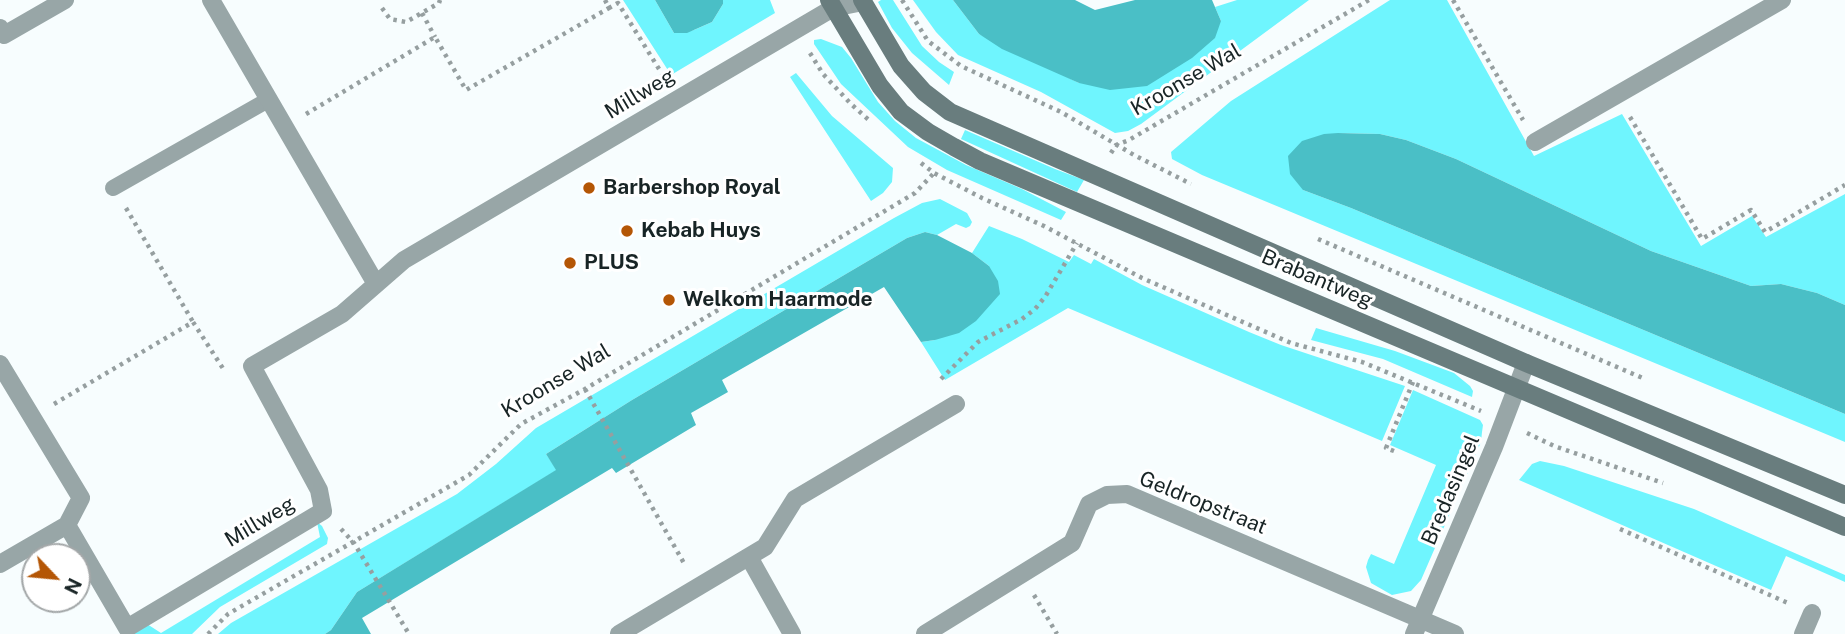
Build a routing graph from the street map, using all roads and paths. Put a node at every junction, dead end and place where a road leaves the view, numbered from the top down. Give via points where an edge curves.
1 (65, 0) edge
2 (211, 0) edge
3 (440, 0) edge
4 (605, 0) edge
5 (902, 0) edge
6 (1369, 0) edge
7 (1453, 0) edge
8 (863, 1) edge
9 (1778, 2) edge
10 (831, 4) edge
11 (382, 8) dead end
12 (610, 8) junction
13 (422, 13) junction
14 (1, 33) edge
15 (435, 37) junction
16 (1618, 95) junction
17 (678, 99) junction
18 (268, 100) junction
19 (284, 126) junction
20 (1535, 142) joint
21 (1116, 145) junction
22 (1097, 176) junction
23 (1845, 186) edge
24 (113, 188) joint
25 (1199, 188) dead end
26 (1081, 203) junction
27 (1061, 235) junction
28 (1312, 236) dead end
29 (1077, 243) junction
30 (376, 284) junction
31 (193, 322) junction
32 (1526, 363) junction
33 (0, 364) edge
34 (252, 366) junction
35 (1413, 382) junction
36 (1653, 383) dead end
37 (1517, 388) junction
38 (585, 389) junction
39 (956, 404) joint
40 (32, 417) junction
41 (1504, 421) junction
42 (1394, 451) dead end
43 (1667, 484) dead end
44 (1845, 495) edge
45 (67, 526) junction
46 (1845, 527) edge
47 (1620, 529) dead end
48 (358, 550) dead end
49 (748, 556) junction
50 (0, 564) edge
51 (1022, 574) junction
52 (698, 587) junction
53 (1812, 613) joint
54 (1417, 627) edge
55 (208, 634) edge
56 (409, 634) edge
57 (619, 634) edge
58 (792, 634) edge
59 (925, 634) edge
60 (1057, 634) edge
61 (1455, 634) edge
62 (1802, 634) edge

1 - 14 street
2 - 18 street
3 - 13 path
4 - 12 path
5 - 21 path via 928,41 961,66 1061,112
6 - 21 path, Kroonse Wal
7 - 20 path
8 - 10 street, Millweg
8 - 22 street, Brabantweg via 901,66 950,112
9 - 16 street
10 - 17 street, Millweg
10 - 26 street, Brabantweg via 901,112 954,147
11 - 13 path via 390,19 406,22
12 - 15 path via 466,90
12 - 17 path via 618,3
13 - 15 path
15 - 19 path
16 - 20 street
16 - 23 path via 1702,239 1751,210 1765,232
17 - 30 street, Millweg via 404,260
18 - 19 street
18 - 24 lane
19 - 30 street
21 - 22 path
21 - 25 path
22 - 32 street, Brabantweg
24 - 31 path
26 - 27 path
26 - 37 street, Brabantweg
27 - 29 path
27 - 38 path, Kroonse Wal via 934,173 915,193
28 - 36 path, Brabantweg
29 - 35 path via 1142,278 1291,343 1362,362
29 - 39 path via 1035,309 978,342 941,379
30 - 34 street, Millweg via 342,314
31 - 34 path via 230,380
31 - 40 path
32 - 37 street, Bredasingel
32 - 44 street, Brabantweg
33 - 40 street
34 - 45 street, Millweg via 319,490 323,510 127,628
35 - 41 path
35 - 42 path via 1386,447
37 - 41 street, Bredasingel
37 - 46 street, Brabantweg
38 - 52 path
38 - 55 path, Kroonse Wal via 521,424 469,475 228,614
39 - 49 street via 795,499 765,547
40 - 45 street via 81,498
41 - 43 path via 1554,446
41 - 54 street, Bredasingel
45 - 50 street
47 - 53 path
48 - 56 path
49 - 52 street
49 - 58 street
51 - 54 street, Geldropstraat via 1072,543 1089,504 1107,495 1127,495
51 - 59 street, Geldropstraat
51 - 60 path
52 - 57 street
53 - 62 street
54 - 61 street

